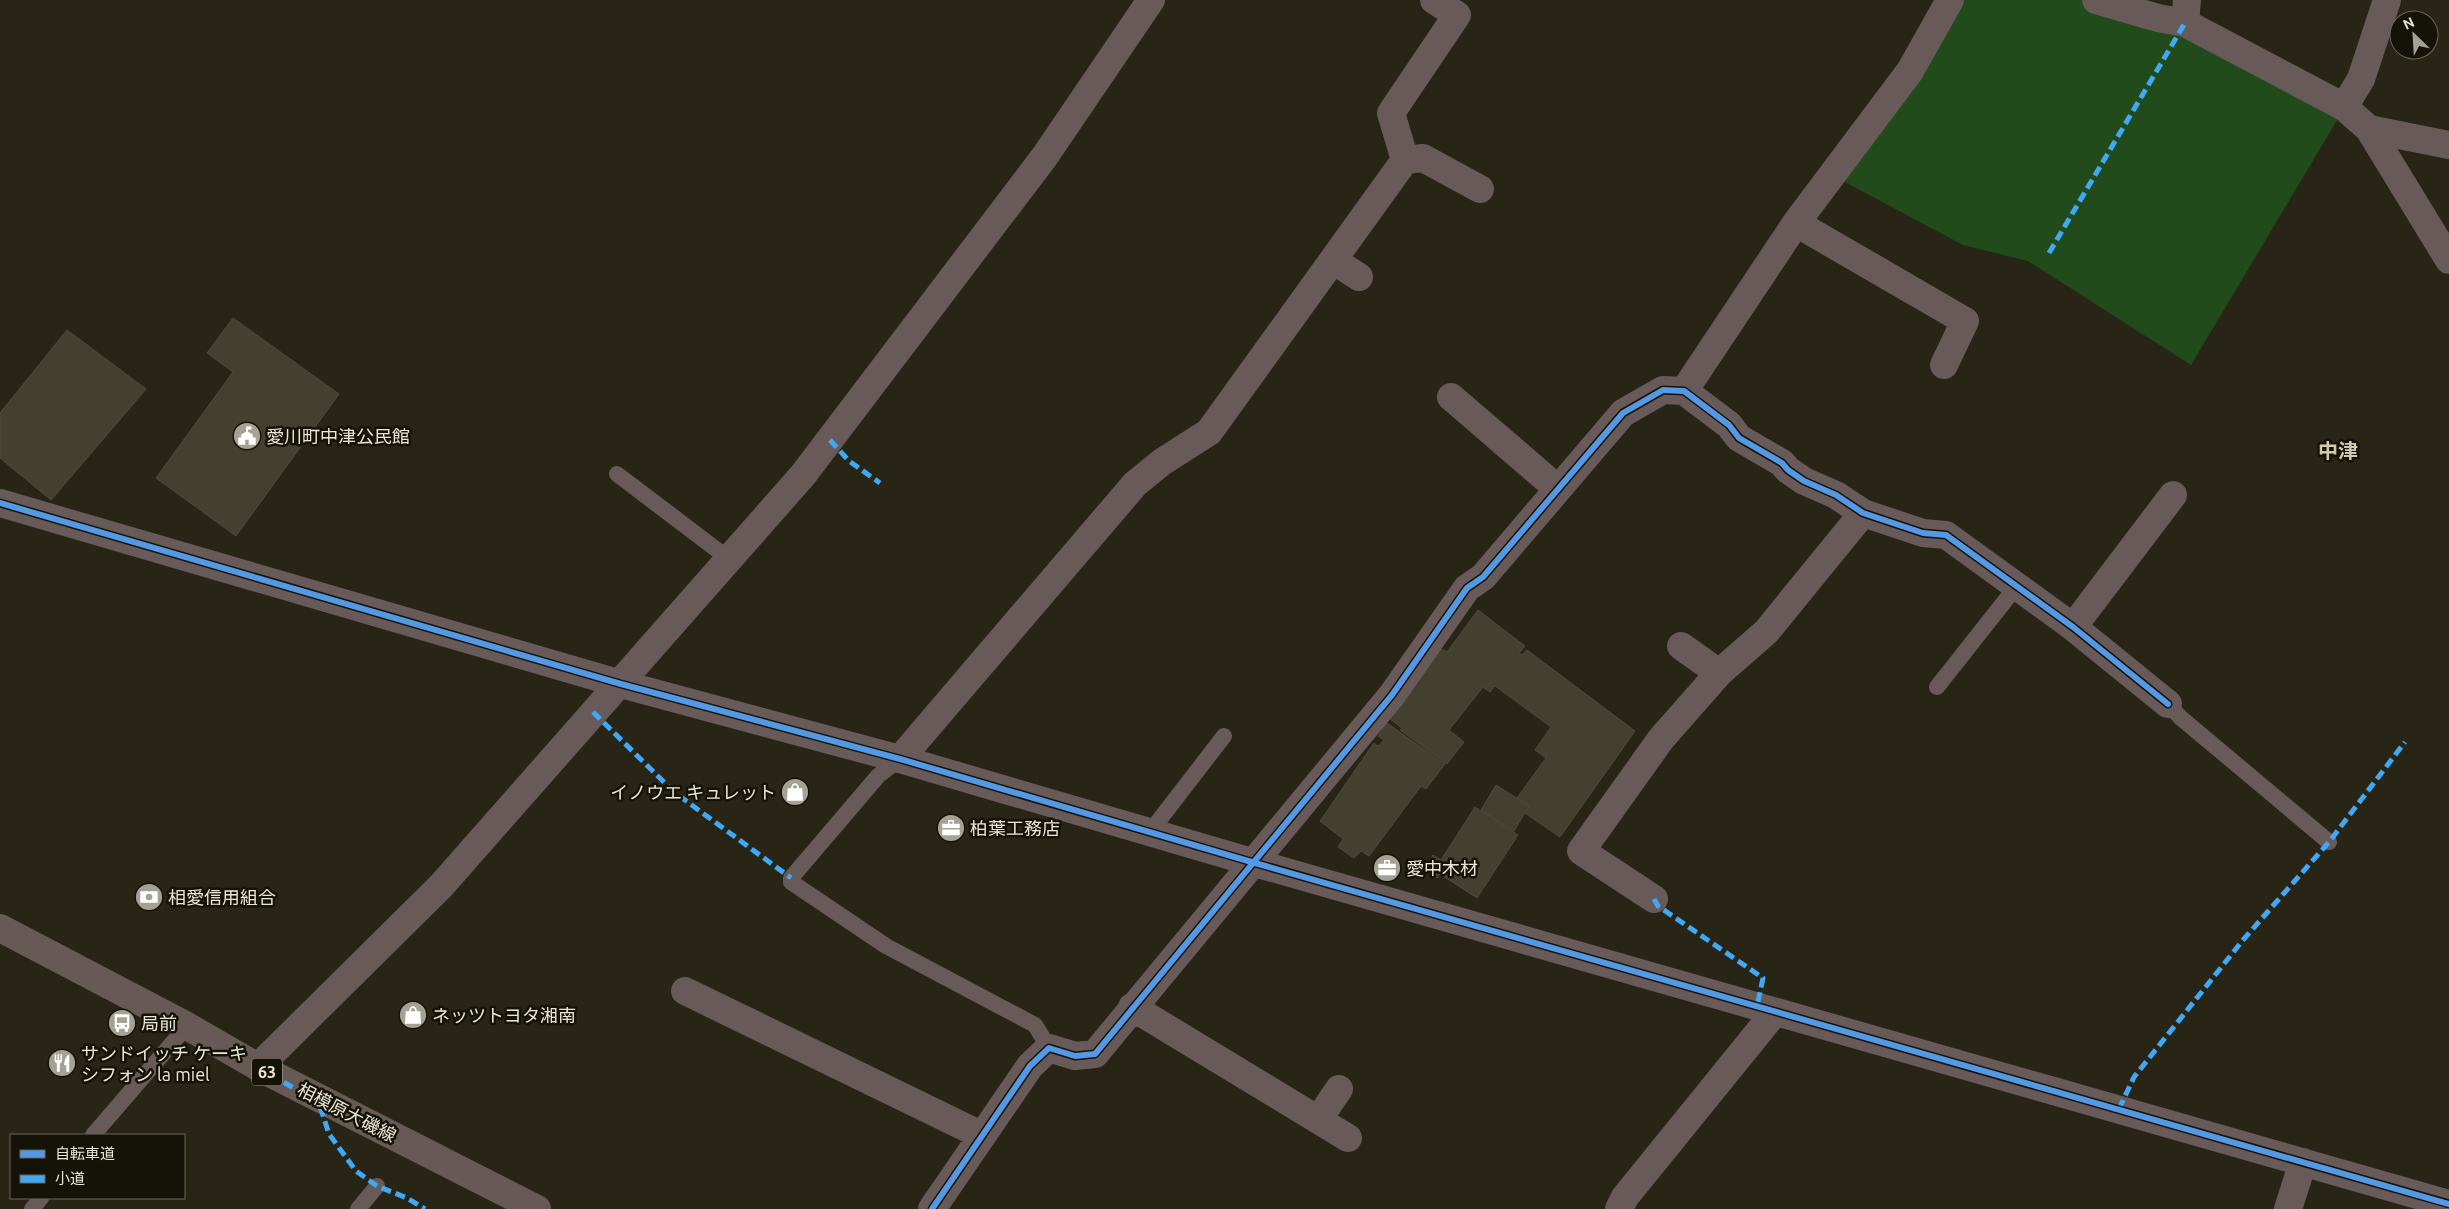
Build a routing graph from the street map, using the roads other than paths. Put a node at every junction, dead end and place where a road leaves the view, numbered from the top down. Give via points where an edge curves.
1 (1150, 0) edge
2 (1434, 0) edge
3 (1950, 0) edge
4 (2096, 0) edge
5 (2386, 0) edge
6 (2186, 12) edge
7 (2344, 107) junction
8 (2369, 129) junction
9 (2449, 145) edge
10 (1405, 160) junction
11 (1480, 190) dead end
12 (1796, 223) junction
13 (1332, 260) junction
14 (2449, 260) edge
15 (1359, 277) dead end
16 (1944, 365) dead end
17 (1684, 390) junction
18 (1451, 397) dead end
19 (617, 474) dead end
20 (1558, 489) junction
21 (2173, 496) dead end
22 (0, 503) edge
23 (1863, 513) junction
24 (729, 559) junction
25 (2016, 587) junction
26 (2073, 628) junction
27 (1681, 646) dead end
28 (1719, 674) junction
29 (620, 684) junction
30 (1938, 687) dead end
31 (2168, 704) joint
32 (1224, 736) dead end
33 (900, 759) junction
34 (1150, 832) junction
35 (2329, 842) dead end
36 (1255, 863) junction
37 (1654, 899) dead end
38 (0, 928) edge
39 (685, 992) dead end
40 (1132, 1007) junction
41 (1775, 1012) junction
42 (187, 1026) junction
43 (1048, 1048) junction
44 (258, 1068) junction
45 (1339, 1089) dead end
46 (1318, 1120) junction
47 (94, 1134) edge
48 (981, 1135) junction
49 (1348, 1138) dead end
50 (2303, 1162) junction
51 (377, 1186) dead end
52 (40, 1199) edge
53 (2449, 1204) edge
54 (32, 1209) edge
55 (358, 1209) edge
56 (537, 1209) edge
57 (932, 1209) edge
58 (1619, 1209) edge
59 (2288, 1209) edge

1 - 24 street via 1045,156 803,475
2 - 10 street via 1457,15 1391,112
3 - 12 street via 1910,72
4 - 6 street via 2158,18
5 - 7 street via 2361,78
6 - 7 street
7 - 8 street
8 - 9 street
8 - 14 street
10 - 11 street via 1423,158
10 - 13 street
12 - 16 street via 1965,321
12 - 17 street
13 - 15 street
13 - 33 street via 1209,432 1135,484
17 - 20 street via 1663,390 1623,413
17 - 23 street via 1729,425 1739,438
18 - 20 street
19 - 24 lane
20 - 36 street via 1483,577 1467,588 1392,695
21 - 26 street
22 - 29 street
23 - 25 street via 1923,533 1946,536
23 - 28 street via 1766,632
24 - 29 street
25 - 26 street
25 - 30 lane
26 - 31 street
27 - 28 street
28 - 37 street via 1661,739 1581,850
29 - 33 street
29 - 44 street via 441,886
31 - 35 lane
32 - 34 lane
33 - 34 street
33 - 43 lane via 878,776 791,878 791,882 886,946 1035,1025
34 - 36 street
36 - 40 street
36 - 41 street
38 - 42 main road, 相模原大磯線 / 63
39 - 48 street
40 - 43 street via 1095,1054 1075,1056
40 - 46 street
41 - 50 street
41 - 58 street via 1624,1197
42 - 44 main road, 相模原大磯線 / 63
42 - 47 lane
43 - 48 street via 1030,1066
44 - 56 main road, 相模原大磯線 / 63
45 - 46 street
46 - 49 street
48 - 57 street
50 - 53 street
50 - 59 street
51 - 55 lane
52 - 54 lane

